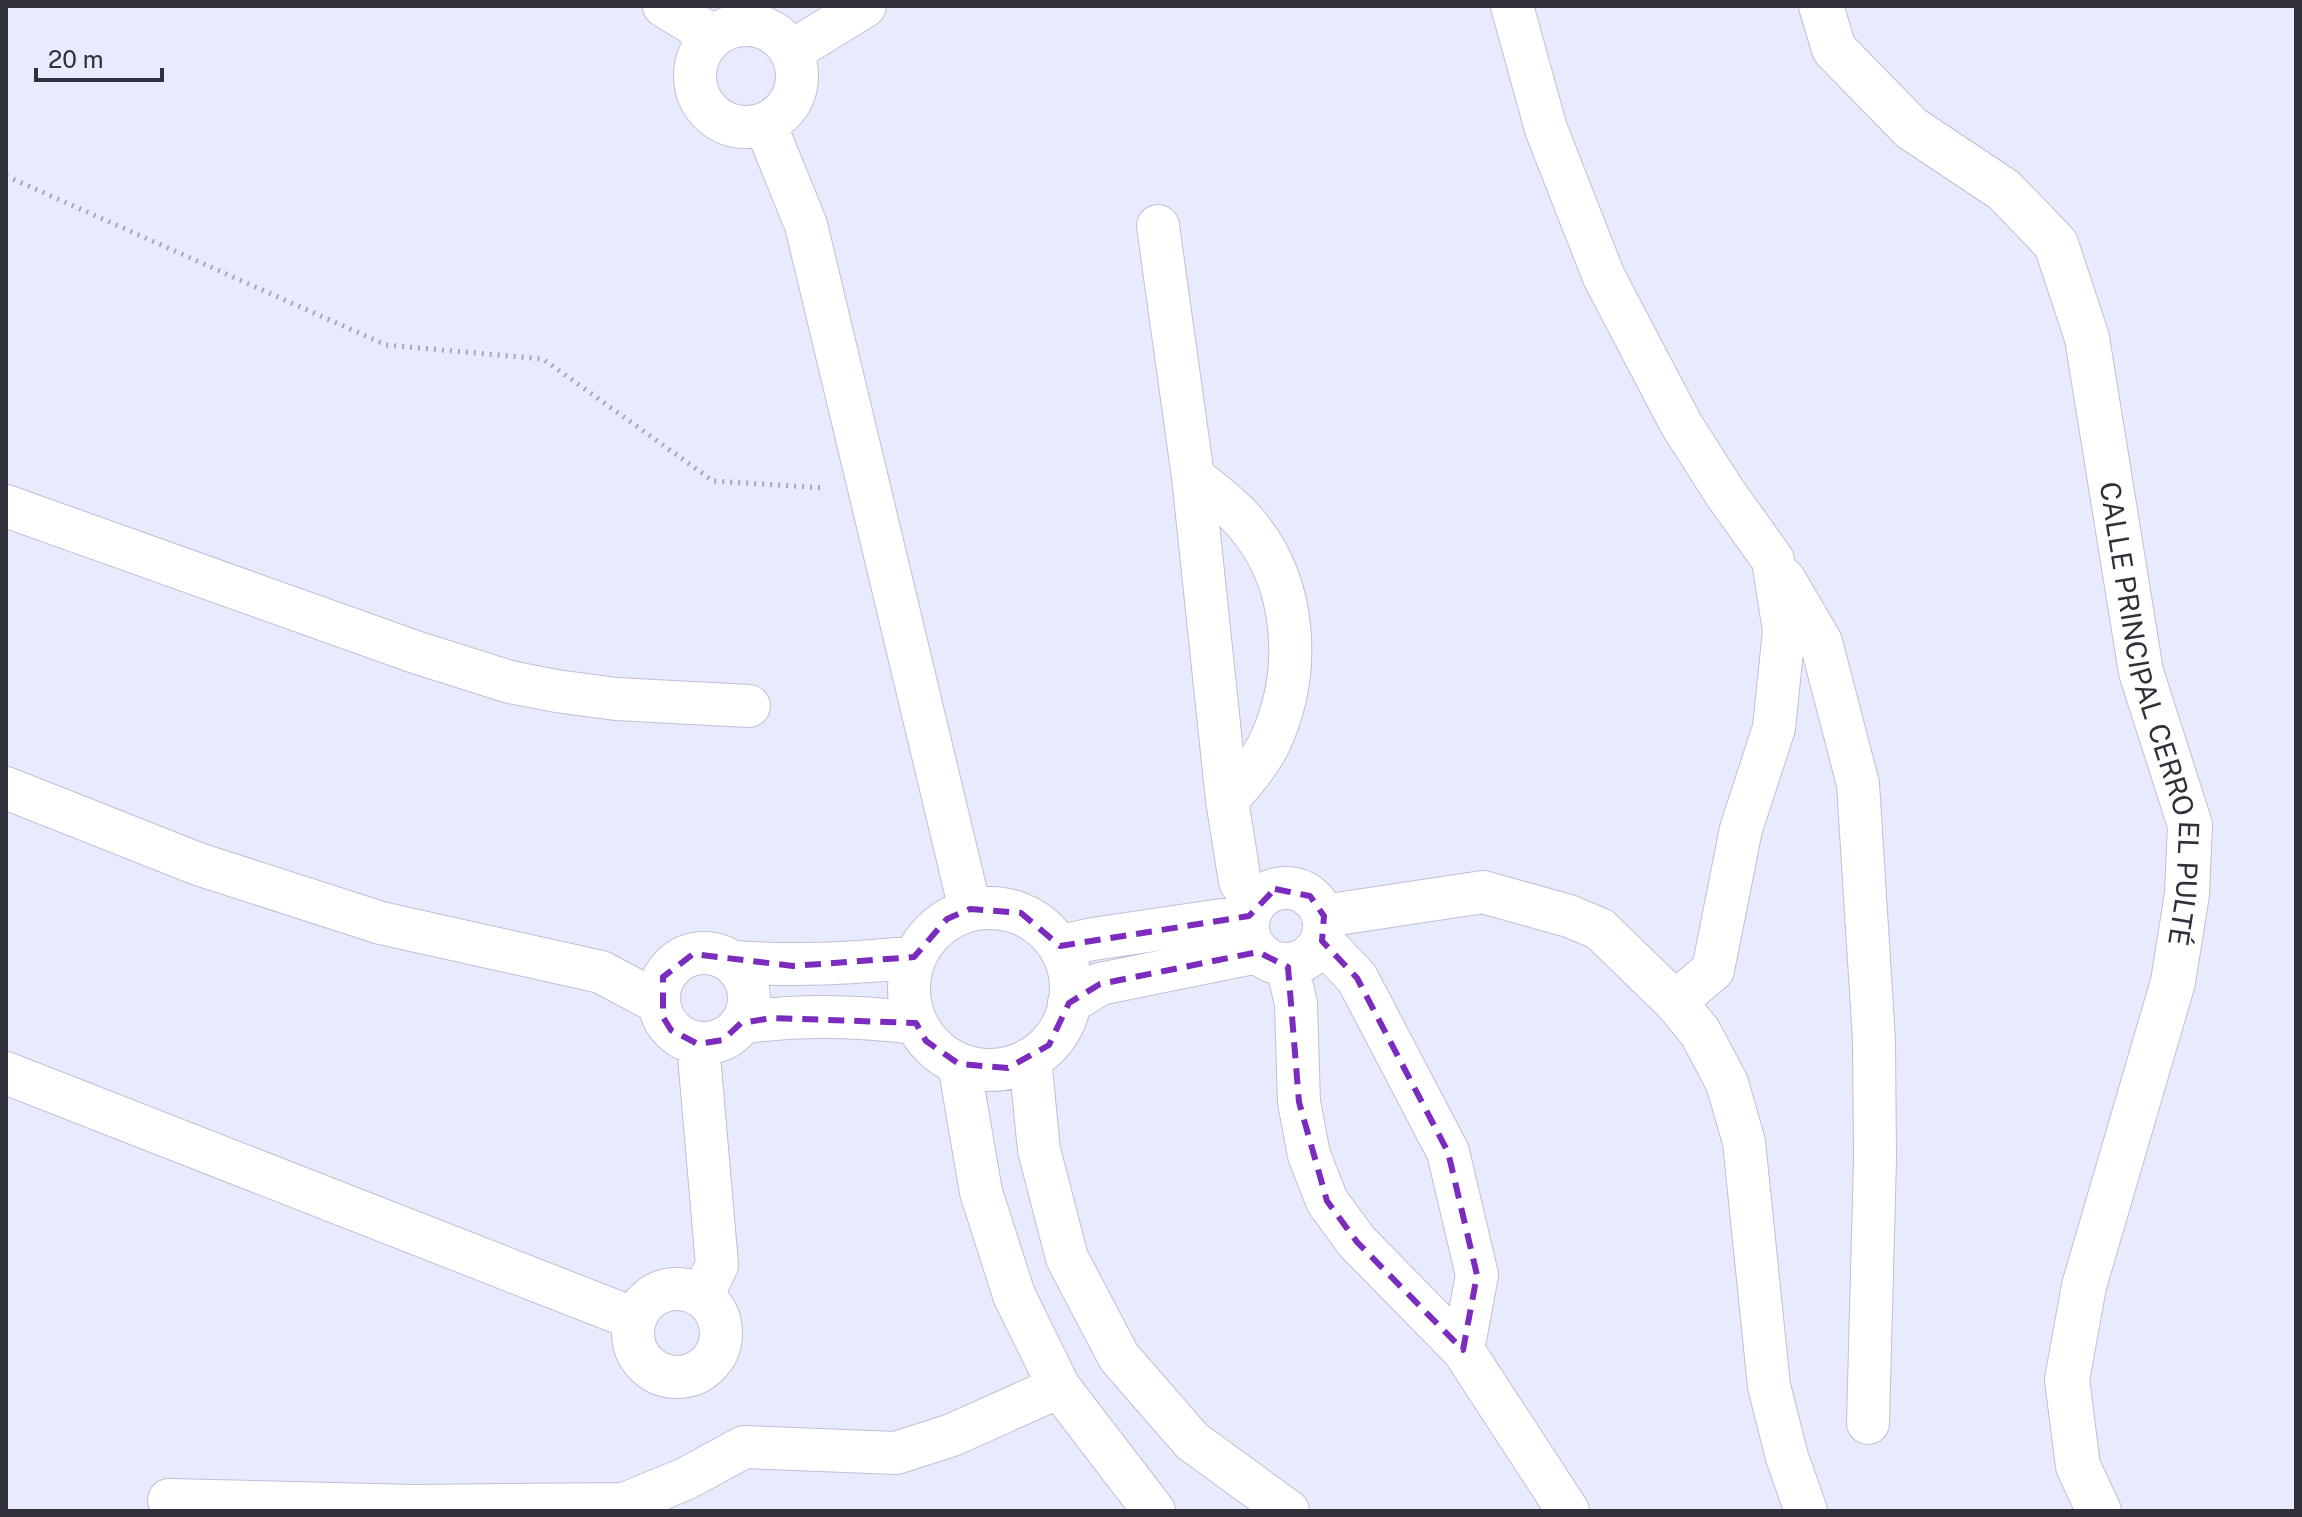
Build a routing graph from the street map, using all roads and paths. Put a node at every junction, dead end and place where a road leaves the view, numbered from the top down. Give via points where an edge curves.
1 (664, 6) edge
2 (865, 6) edge
3 (1512, 6) edge
4 (1821, 6) edge
5 (713, 36) junction
6 (792, 51) junction
7 (765, 124) junction
8 (6, 176) edge
9 (1158, 226) dead end
10 (1193, 477) junction
11 (870, 490) junction
12 (6, 506) edge
13 (1773, 560) junction
14 (749, 706) dead end
15 (1842, 723) junction
16 (1774, 728) junction
17 (6, 788) edge
18 (1227, 800) junction
19 (970, 909) junction
20 (1323, 928) junction
21 (1263, 934) junction
22 (1060, 946) junction
23 (914, 957) junction
24 (732, 962) junction
25 (665, 985) junction
26 (1675, 1002) junction
27 (1069, 1003) junction
28 (741, 1023) junction
29 (916, 1023) junction
30 (698, 1044) junction
31 (1030, 1059) junction
32 (959, 1064) junction
33 (6, 1073) edge
34 (702, 1296) junction
35 (635, 1319) junction
36 (1463, 1350) junction
37 (1059, 1387) junction
38 (1868, 1423) dead end
39 (169, 1500) dead end
40 (1154, 1511) edge
41 (1288, 1511) edge
42 (1568, 1511) edge
43 (1806, 1511) edge
44 (2099, 1511) edge

1 - 5 street
2 - 6 street
3 - 13 street via 1546,129 1604,277 1681,424
4 - 44 street, CALLE PRINCIPAL CERRO EL PULTÉ via 1834,49 1911,128 2004,190 2056,244 2087,338 2141,672 2190,825 2187,894 2173,982 2084,1286 2067,1380 2078,1466
5 - 6 street via 753,25 767,28
5 - 7 street via 702,49 695,72 707,109 734,126
6 - 7 street via 797,85 786,108
7 - 11 street via 806,225
8 - 11 path via 386,345 543,359 713,481
9 - 10 street
10 - 18 street
10 - 18 street via 1246,523 1266,552 1289,619 1288,685 1280,717 1250,775
11 - 19 street
12 - 14 street via 510,682 616,699
13 - 15 street via 1821,642
13 - 16 street via 1784,631
15 - 16 street via 1801,713 1779,718
15 - 38 street via 1858,784 1874,1040
16 - 26 street via 1741,829 1713,970
17 - 25 street via 198,864 381,923
18 - 21 street via 1240,882
19 - 22 street via 996,907 1021,913 1043,926
19 - 23 street via 947,919
20 - 21 street via 1316,951 1305,959
20 - 21 street via 1318,904 1299,889 1287,887 1275,889
20 - 26 street via 1483,892 1600,929
20 - 36 street via 1357,978 1448,1152 1477,1275
21 - 22 street via 1093,939
21 - 27 street via 1100,984
21 - 36 street via 1296,1004 1299,1102 1309,1155 1327,1201 1357,1242
22 - 27 street via 1071,983
23 - 24 street via 793,966
23 - 29 street via 908,979
24 - 25 street via 707,953 681,959
24 - 28 street via 747,984 749,998
25 - 30 street via 663,1017 671,1030
26 - 43 street via 1700,1032 1727,1083 1744,1142 1769,1386
27 - 31 street via 1049,1045
28 - 29 street via 772,1018
28 - 30 street via 723,1040
29 - 32 street via 926,1041
30 - 34 street via 717,1265
31 - 32 street via 983,1070
31 - 41 street via 1039,1150 1067,1258 1119,1357 1192,1441
32 - 37 street via 981,1192 1014,1295
33 - 35 street
34 - 35 street via 670,1288 644,1302
34 - 35 street via 718,1314 721,1342 716,1356 694,1374 679,1378 651,1369 634,1345
36 - 42 street
37 - 39 street via 952,1435 896,1453 744,1447 624,1504
37 - 40 street

